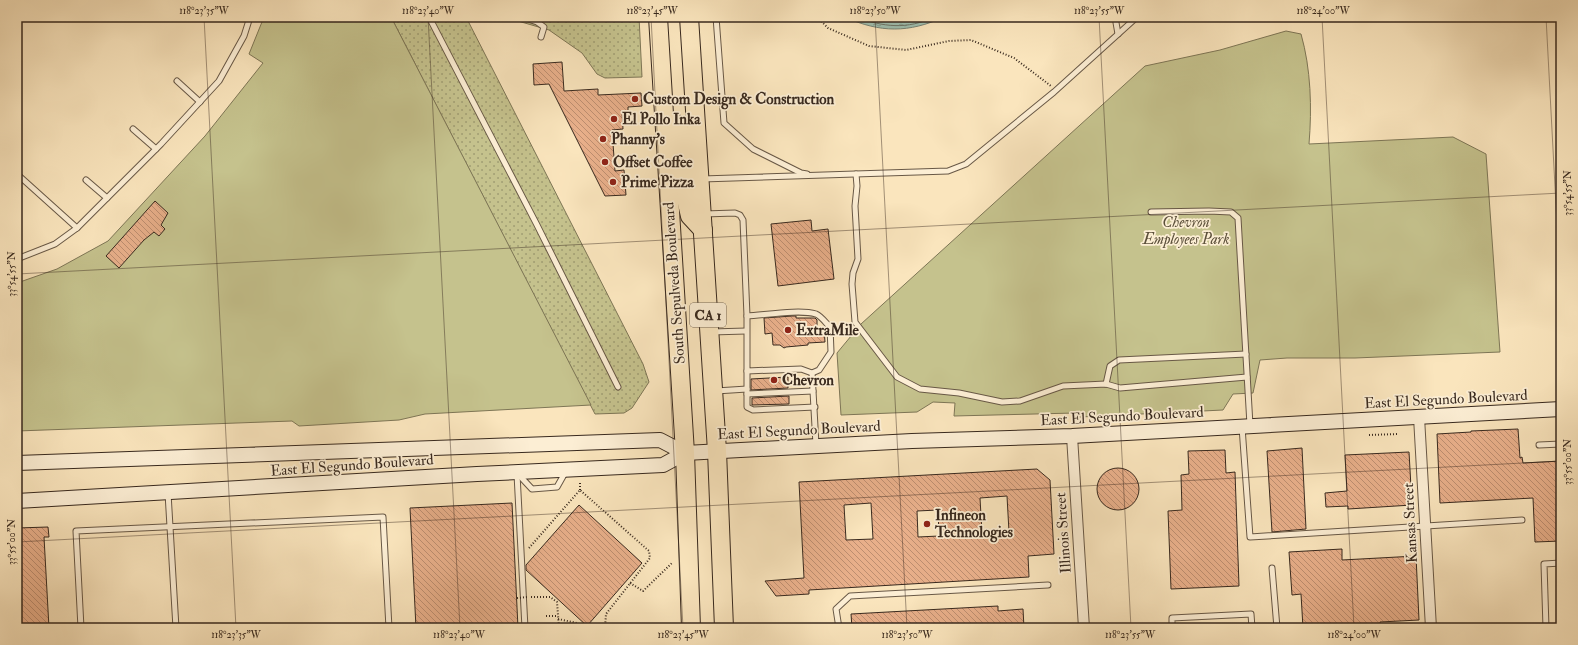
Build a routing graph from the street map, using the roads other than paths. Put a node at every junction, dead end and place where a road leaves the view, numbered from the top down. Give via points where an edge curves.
1 (250, 17) edge
2 (429, 17) edge
3 (522, 17) edge
4 (658, 17) edge
5 (689, 17) edge
6 (716, 17) edge
7 (1115, 17) edge
8 (1137, 17) edge
9 (1118, 34) junction
10 (541, 37) dead end
11 (177, 80) dead end
12 (200, 102) junction
13 (664, 120) junction
14 (133, 129) dead end
15 (156, 149) junction
16 (17, 174) edge
17 (856, 174) junction
18 (816, 175) junction
19 (700, 179) junction
20 (86, 180) dead end
21 (107, 198) junction
22 (1151, 212) dead end
23 (703, 223) junction
24 (77, 228) junction
25 (17, 259) edge
26 (747, 316) junction
27 (746, 331) junction
28 (710, 332) junction
29 (1246, 354) junction
30 (747, 371) junction
31 (812, 373) junction
32 (1247, 377) junction
33 (1106, 384) junction
34 (618, 387) dead end
35 (713, 391) junction
36 (747, 391) junction
37 (813, 391) junction
38 (814, 407) junction
39 (1561, 409) edge
40 (1420, 417) junction
41 (1246, 427) junction
42 (1072, 436) junction
43 (1561, 444) edge
44 (1539, 445) dead end
45 (816, 446) junction
46 (717, 451) junction
47 (685, 453) junction
48 (17, 463) edge
49 (517, 472) junction
50 (168, 493) junction
51 (17, 501) edge
52 (1522, 520) dead end
53 (170, 526) junction
54 (1426, 527) junction
55 (1561, 563) edge
56 (1272, 568) dead end
57 (1048, 585) dead end
58 (81, 628) edge
59 (176, 628) edge
60 (389, 628) edge
61 (525, 628) edge
62 (691, 628) edge
63 (724, 628) edge
64 (839, 628) edge
65 (1084, 628) edge
66 (1172, 628) edge
67 (1252, 628) edge
68 (1277, 628) edge
69 (1431, 628) edge
70 (1546, 628) edge

1 - 12 lane via 244,36 219,81
2 - 34 lane
3 - 10 lane via 544,27
4 - 13 highway, South Sepulveda Boulevard / CA 1
5 - 19 highway, CA 1
6 - 18 lane via 724,123 753,149 801,173
7 - 9 lane
8 - 9 lane
9 - 17 lane via 1057,90 966,164 948,170
11 - 12 lane
12 - 15 lane
13 - 23 highway via 676,123 679,129 690,216
13 - 47 highway, South Sepulveda Boulevard / CA 1
14 - 15 lane
15 - 21 lane
16 - 24 lane
17 - 18 lane
17 - 33 lane via 858,259 852,284 855,322 897,377 920,389 959,393 1002,402 1020,401 1063,386
18 - 19 lane
19 - 23 highway, CA 1
20 - 21 lane
21 - 24 lane
22 - 29 lane via 1231,212 1238,218
23 - 26 lane via 735,213 740,215
23 - 28 highway, CA 1
24 - 25 lane via 55,244
26 - 27 lane
26 - 31 lane via 804,312 817,314 822,318 830,327 831,352 819,370
27 - 28 lane
27 - 30 lane
28 - 35 highway, CA 1
29 - 32 lane
29 - 33 lane via 1119,360 1110,366
30 - 31 lane via 801,368
30 - 36 lane
31 - 37 lane
32 - 33 lane via 1120,388
32 - 41 lane
35 - 36 lane
35 - 46 highway, CA 1
36 - 37 lane
36 - 38 lane via 747,407 753,410
37 - 38 lane
38 - 45 lane
39 - 40 main road, East El Segundo Boulevard
40 - 41 main road, East El Segundo Boulevard
40 - 54 street, Kansas Street
41 - 42 main road, East El Segundo Boulevard
41 - 54 lane via 1250,537
42 - 45 main road, East El Segundo Boulevard
42 - 65 street, Illinois Street
43 - 44 lane
45 - 46 main road, East El Segundo Boulevard
46 - 47 main road, East El Segundo Boulevard
46 - 63 highway, CA 1
47 - 48 main road, East El Segundo Boulevard via 660,440
47 - 49 main road, East El Segundo Boulevard via 663,465
47 - 62 highway, CA 1
49 - 50 main road, East El Segundo Boulevard
49 - 61 lane
50 - 51 main road, East El Segundo Boulevard
50 - 53 lane
52 - 54 lane
53 - 58 lane via 76,531
53 - 59 lane
53 - 60 lane via 383,517
54 - 69 street, Kansas Street
55 - 70 lane via 1544,564
56 - 68 lane
57 - 64 lane via 850,596 836,609
66 - 67 lane via 1172,618 1251,614

